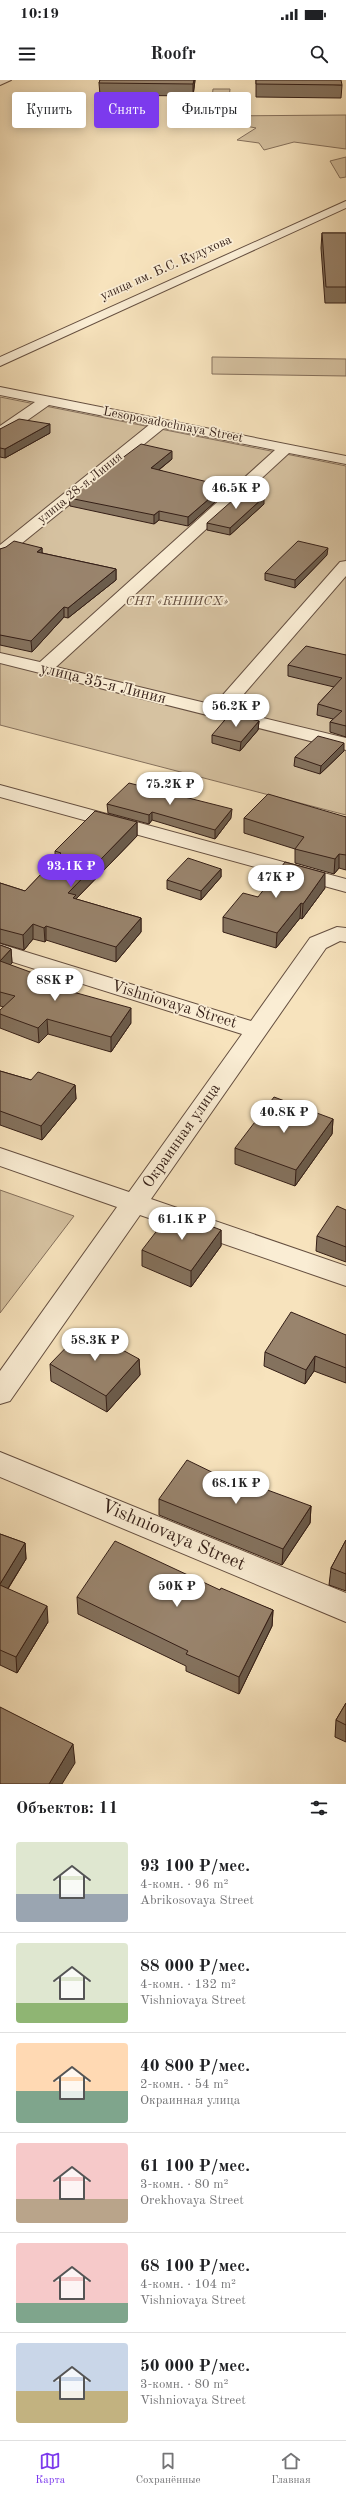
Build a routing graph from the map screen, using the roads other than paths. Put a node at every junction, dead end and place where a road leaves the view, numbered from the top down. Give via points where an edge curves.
1 (6, 80) edge
2 (0, 82) edge
3 (346, 204) edge
4 (0, 362) edge
5 (0, 391) edge
6 (47, 400) junction
7 (161, 423) junction
8 (0, 434) edge
9 (286, 448) junction
10 (346, 460) edge
11 (0, 553) edge
12 (346, 566) edge
13 (0, 658) edge
14 (42, 669) junction
15 (218, 712) junction
16 (346, 744) edge
17 (0, 791) edge
18 (346, 886) edge
19 (346, 935) edge
20 (0, 951) edge
21 (256, 1030) junction
22 (0, 1157) edge
23 (135, 1203) junction
24 (346, 1276) edge
25 (0, 1392) edge
26 (0, 1464) edge
27 (346, 1608) edge

1 - 2 street
3 - 4 street, улица им. Б.С. Кудухова
5 - 6 street, Lesoposadochnaya Street
6 - 7 street, Lesoposadochnaya Street
6 - 8 street
7 - 9 street, Lesoposadochnaya Street
7 - 11 street, улица 28-я Линия
9 - 10 street, Lesoposadochnaya Street
9 - 14 street
12 - 15 street
13 - 14 street, улица 35-я Линия
14 - 15 street, улица 35-я Линия
15 - 16 street, улица 35-я Линия
17 - 18 street
19 - 21 street, Окраинная улица via 337,934 318,943
20 - 21 street, Vishniovaya Street
21 - 23 street, Окраинная улица
22 - 23 street
23 - 24 street
23 - 25 street, Окраинная улица
26 - 27 street, Vishniovaya Street

